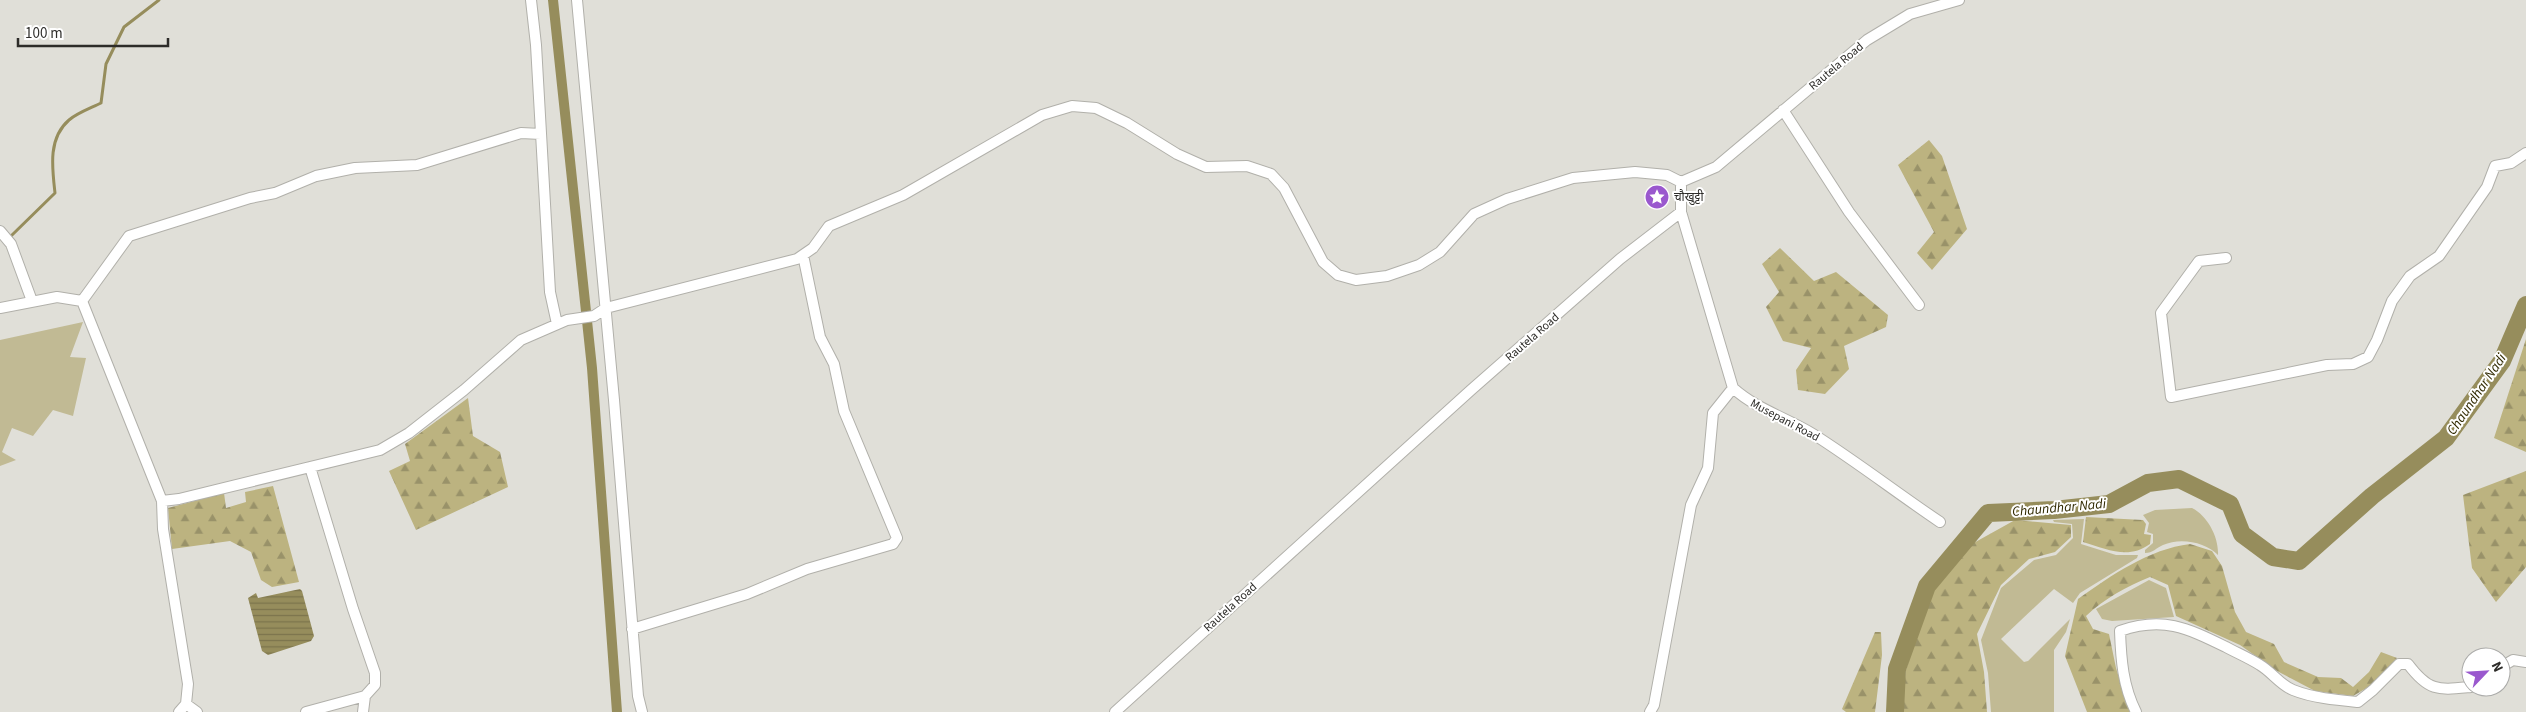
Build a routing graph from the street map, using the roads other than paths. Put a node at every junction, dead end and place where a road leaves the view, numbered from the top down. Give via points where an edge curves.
1 (531, 0) edge
2 (577, 0) edge
3 (1959, 0) edge
4 (1783, 110) junction
5 (541, 134) junction
6 (2526, 153) edge
7 (1681, 182) junction
8 (1681, 212) junction
9 (0, 231) edge
10 (804, 254) junction
11 (2226, 258) dead end
12 (32, 301) junction
13 (82, 301) junction
14 (1919, 306) dead end
15 (0, 308) edge
16 (606, 308) junction
17 (562, 322) junction
18 (1733, 388) junction
19 (310, 467) junction
20 (162, 501) junction
21 (1940, 522) dead end
22 (632, 629) junction
23 (2511, 661) edge
24 (2526, 662) edge
25 (2461, 688) edge
26 (365, 696) junction
27 (186, 704) junction
28 (179, 712) edge
29 (197, 712) edge
30 (306, 712) edge
31 (363, 712) edge
32 (642, 712) edge
33 (1115, 712) edge
34 (1650, 712) edge
35 (2136, 712) edge

1 - 5 street
2 - 16 street
3 - 4 street, Rautela Road via 1910,14 1867,40
4 - 7 street, Rautela Road via 1716,167
4 - 14 street via 1848,212
5 - 13 street via 521,133 417,165 355,168 316,176 275,193 129,236
5 - 17 street via 550,292
6 - 11 street via 2511,163 2495,166 2487,187 2439,256 2410,276 2392,301 2368,357 2353,364 2327,365 2171,397 2161,313 2199,261
7 - 8 street
7 - 10 street via 1667,175 1635,172 1573,178 1474,214 1440,252 1419,265 1387,276 1356,280 1338,275 1323,262 1284,188 1271,174 1247,166 1206,167 1096,108 1072,106 1042,115 903,195 829,226
8 - 18 street
8 - 33 street, Rautela Road via 1620,259 1478,384
9 - 12 street via 11,244
10 - 16 street via 797,259
10 - 22 street via 820,337 834,364 844,411 897,538 894,544 807,569 746,594
12 - 13 street via 58,297
12 - 15 street
13 - 20 street
16 - 17 street via 594,316
16 - 22 street
17 - 19 street via 520,340 464,390 409,433 380,450
18 - 21 street, Musepani Road via 1743,398 1812,433
18 - 34 street via 1713,414 1708,468 1692,505 1654,705
19 - 20 street
19 - 26 street via 375,674 375,685
20 - 27 street via 163,529 188,684
22 - 32 street
23 - 24 street
25 - 35 street via 2442,690 2421,681 2408,664 2399,664 2358,702 2330,699 2292,690 2261,665 2186,627 2159,623 2120,631 2120,657 2127,693
26 - 30 street
26 - 31 street
27 - 28 street
27 - 29 street

